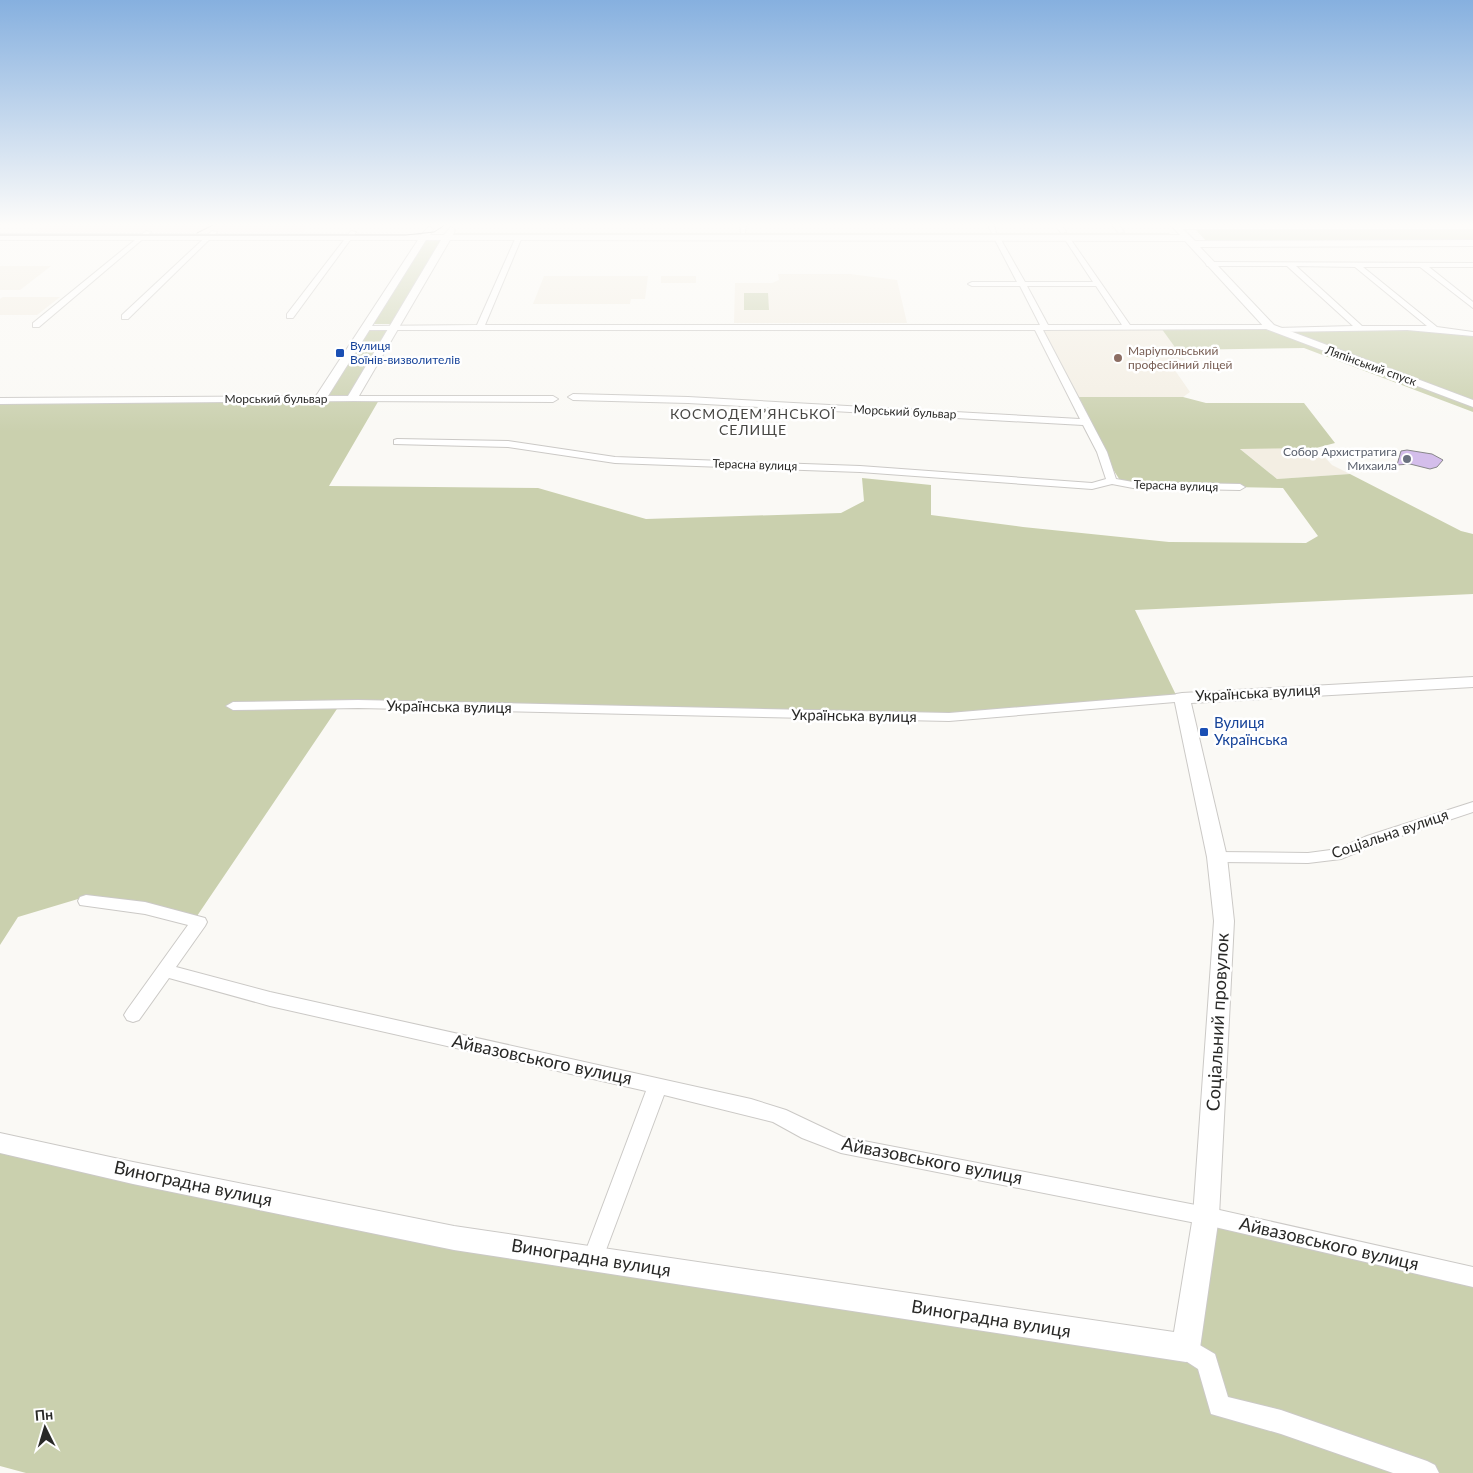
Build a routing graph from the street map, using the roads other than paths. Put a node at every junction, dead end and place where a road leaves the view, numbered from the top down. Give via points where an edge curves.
1 (74, 294) edge
2 (149, 294) edge
3 (307, 294) edge
4 (388, 294) edge
5 (413, 294) edge
6 (495, 294) edge
7 (1026, 294) edge
8 (1105, 294) edge
9 (1239, 294) edge
10 (1321, 294) edge
11 (1392, 294) edge
12 (1457, 294) edge
13 (1473, 306) edge
14 (125, 316) dead end
15 (290, 316) dead end
16 (36, 325) dead end
17 (366, 328) junction
18 (393, 328) junction
19 (480, 328) junction
20 (1042, 328) junction
21 (1128, 328) junction
22 (1273, 328) junction
23 (1359, 328) junction
24 (1435, 328) junction
25 (1473, 334) edge
26 (573, 397) dead end
27 (320, 399) junction
28 (352, 399) junction
29 (553, 399) dead end
30 (0, 401) edge
31 (1473, 404) edge
32 (1086, 422) junction
33 (397, 442) dead end
34 (1112, 481) junction
35 (1240, 487) dead end
36 (1473, 682) edge
37 (1182, 698) junction
38 (233, 706) dead end
39 (1473, 807) edge
40 (1217, 857) junction
41 (86, 901) dead end
42 (164, 970) junction
43 (133, 1015) dead end
44 (658, 1085) junction
45 (0, 1143) edge
46 (1206, 1216) junction
47 (593, 1258) junction
48 (1473, 1277) edge
49 (1186, 1348) junction
50 (1220, 1406) joint
51 (1427, 1473) edge

1 - 16 street
2 - 14 street
3 - 15 street
4 - 17 street
5 - 18 street
6 - 19 street
7 - 20 street, Терасна вулиця
8 - 21 street
9 - 22 street
10 - 23 street
11 - 24 street
12 - 13 street
17 - 18 street
17 - 27 street
18 - 19 street
18 - 28 street
19 - 20 street
20 - 21 street
20 - 32 street, Терасна вулиця
21 - 22 street
22 - 23 street
22 - 31 street, Ляпінський спуск
23 - 24 street
24 - 25 street
26 - 32 street, Морський бульвар via 688,400
27 - 28 street, Морський бульвар
27 - 30 street, Морський бульвар
28 - 29 street, Морський бульвар
32 - 34 street, Терасна вулиця
33 - 34 street, Терасна вулиця via 508,444 626,461 860,468 1092,486
34 - 35 street, Терасна вулиця via 1133,485
36 - 37 street, Українська вулиця
37 - 38 street, Українська вулиця via 949,716 358,704
37 - 40 street, Соціальний провулок
39 - 40 street, Соціальна вулиця via 1398,830 1335,855 1308,858
40 - 46 street, Соціальний провулок via 1224,921
41 - 42 street via 145,908 198,922
42 - 43 street
42 - 44 street, Айвазовського вулиця via 270,999
44 - 46 street, Айвазовського вулиця via 779,1116 841,1145
44 - 47 street
45 - 47 street, Виноградна вулиця via 454,1238
46 - 48 street, Айвазовського вулиця
46 - 49 street, Соціальний провулок
47 - 49 street, Виноградна вулиця
49 - 50 street via 1207,1362
50 - 51 street via 1281,1422

